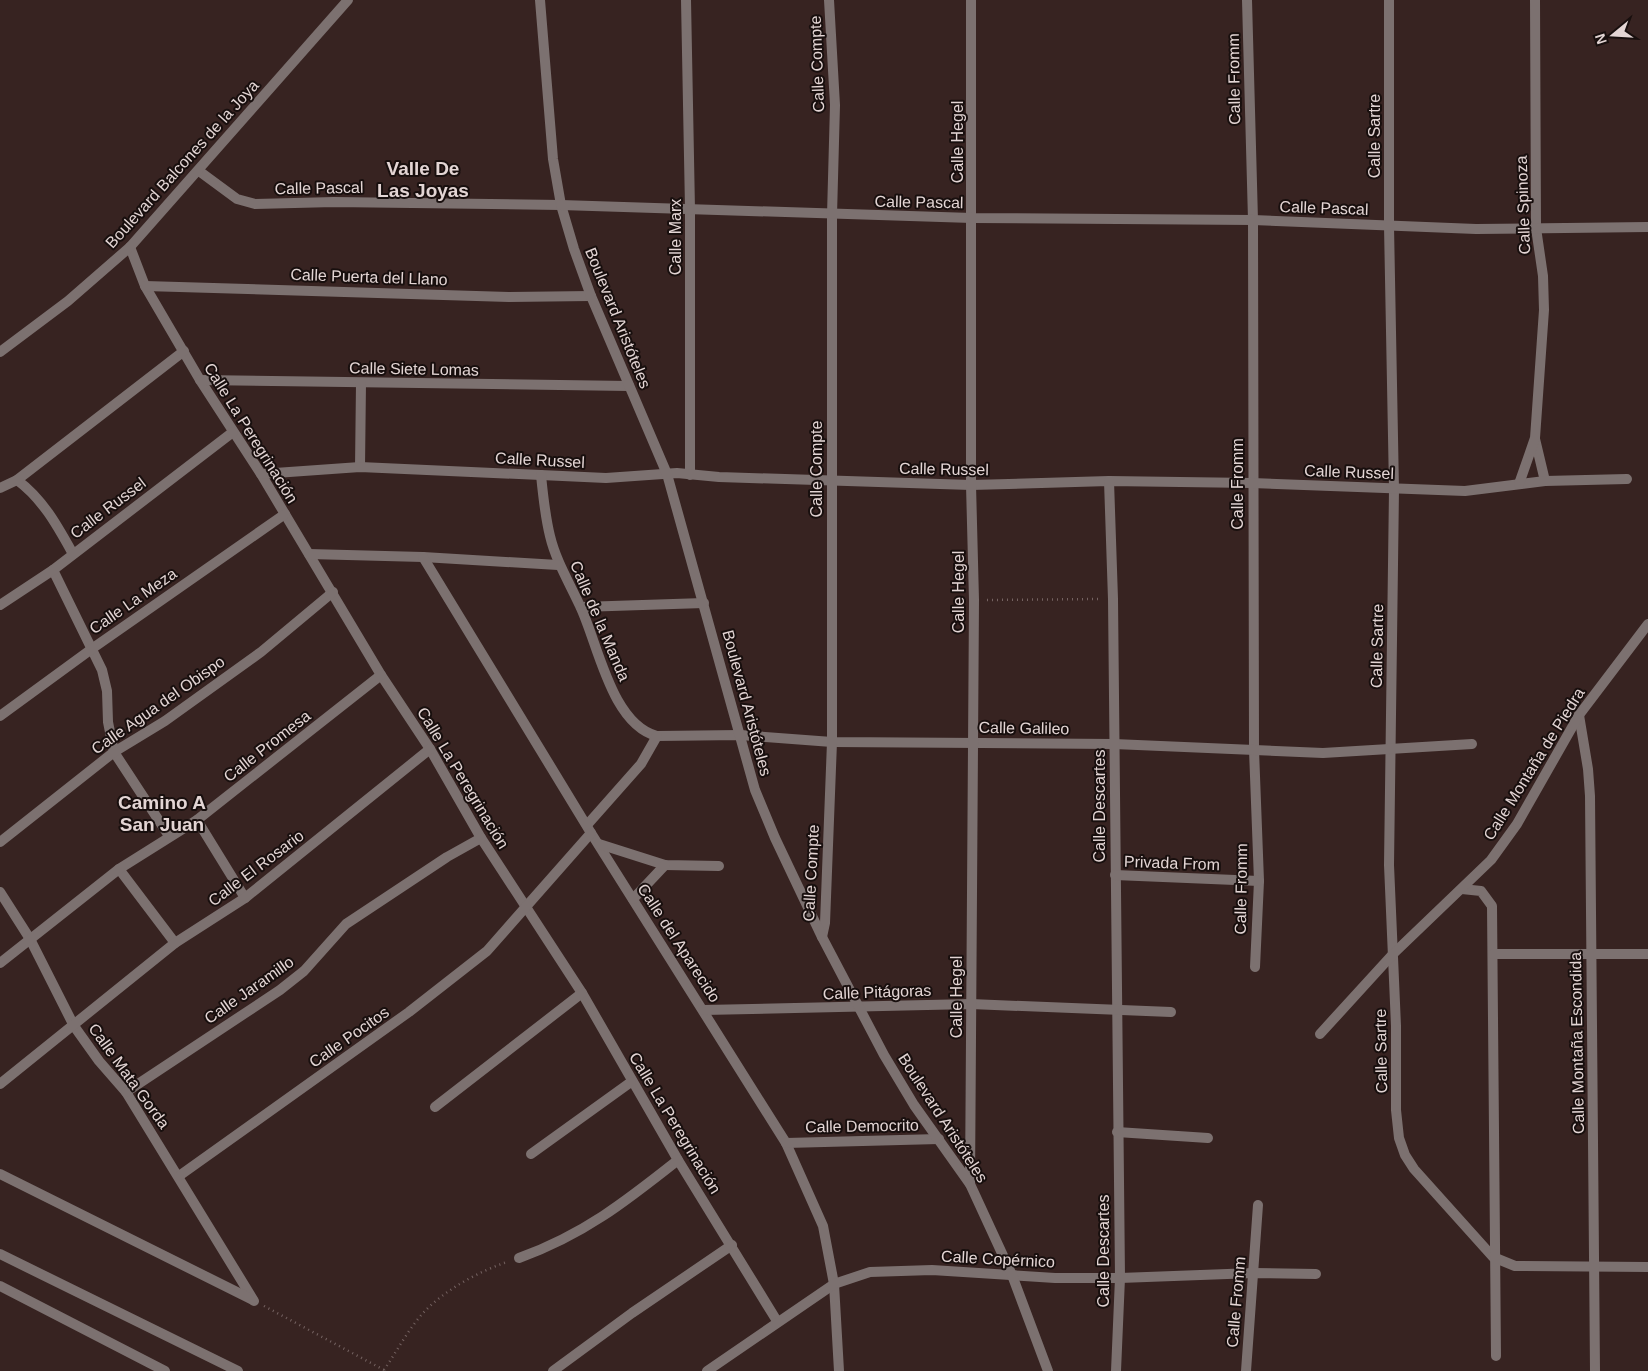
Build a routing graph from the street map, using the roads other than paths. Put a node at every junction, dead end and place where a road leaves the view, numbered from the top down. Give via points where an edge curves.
1 (348, 0) edge
2 (540, 0) edge
3 (686, 0) edge
4 (829, 0) edge
5 (971, 0) edge
6 (1247, 0) edge
7 (1389, 0) edge
8 (1535, 0) edge
9 (199, 171) junction
10 (561, 205) junction
11 (690, 209) junction
12 (832, 215) junction
13 (972, 218) junction
14 (1253, 220) junction
15 (1389, 226) junction
16 (1648, 227) edge
17 (1536, 228) junction
18 (130, 247) junction
19 (145, 286) junction
20 (591, 296) junction
21 (184, 351) junction
22 (0, 352) edge
23 (200, 380) junction
24 (360, 383) junction
25 (629, 386) junction
26 (233, 432) junction
27 (1535, 438) junction
28 (360, 467) junction
29 (261, 474) junction
30 (667, 474) junction
31 (541, 475) junction
32 (690, 475) junction
33 (1627, 479) dead end
34 (16, 480) junction
35 (831, 480) junction
36 (1109, 481) junction
37 (1545, 481) junction
38 (1252, 484) junction
39 (1519, 484) junction
40 (971, 485) junction
41 (0, 488) edge
42 (1394, 489) junction
43 (285, 514) junction
44 (73, 554) junction
45 (309, 554) junction
46 (423, 557) junction
47 (558, 564) junction
48 (53, 570) junction
49 (333, 592) junction
50 (704, 603) junction
51 (0, 605) edge
52 (581, 607) junction
53 (1648, 624) edge
54 (93, 648) junction
55 (381, 674) junction
56 (1579, 715) junction
57 (0, 716) edge
58 (740, 735) junction
59 (657, 736) junction
60 (832, 742) junction
61 (971, 742) junction
62 (1114, 744) junction
63 (1472, 744) dead end
64 (1392, 748) junction
65 (430, 749) junction
66 (1254, 750) junction
67 (114, 752) junction
68 (197, 820) junction
69 (589, 829) junction
70 (169, 836) junction
71 (481, 838) junction
72 (0, 842) edge
73 (599, 844) junction
74 (664, 865) junction
75 (719, 866) dead end
76 (119, 869) junction
77 (1115, 876) junction
78 (1258, 881) junction
79 (1462, 889) junction
80 (0, 892) edge
81 (245, 898) junction
82 (633, 899) junction
83 (524, 908) junction
84 (822, 937) junction
85 (30, 939) junction
86 (175, 943) junction
87 (1393, 954) junction
88 (1493, 954) junction
89 (1591, 954) junction
90 (1648, 954) edge
91 (0, 963) edge
92 (1255, 968) dead end
93 (582, 993) junction
94 (971, 1004) junction
95 (860, 1008) junction
96 (1116, 1008) junction
97 (704, 1010) junction
98 (1171, 1012) dead end
99 (74, 1026) junction
100 (1320, 1034) dead end
101 (631, 1082) junction
102 (0, 1084) edge
103 (126, 1092) junction
104 (434, 1107) dead end
105 (1118, 1132) junction
106 (1208, 1138) dead end
107 (939, 1139) junction
108 (786, 1143) junction
109 (531, 1154) dead end
110 (678, 1160) junction
111 (0, 1174) edge
112 (179, 1176) junction
113 (970, 1184) junction
114 (1258, 1205) dead end
115 (732, 1245) junction
116 (0, 1254) edge
117 (1493, 1257) junction
118 (519, 1258) road end
119 (1648, 1267) edge
120 (1594, 1268) junction
121 (1254, 1273) junction
122 (1316, 1274) dead end
123 (1012, 1275) junction
124 (1120, 1278) junction
125 (834, 1284) junction
126 (0, 1286) edge
127 (777, 1321) junction
128 (1496, 1356) dead end
129 (165, 1371) edge
130 (238, 1371) edge
131 (553, 1371) edge
132 (707, 1371) edge
133 (839, 1371) edge
134 (1048, 1371) edge
135 (1116, 1371) edge
136 (1246, 1371) edge
137 (1595, 1371) edge

1 - 9 street, Boulevard Balcones de la Joya
2 - 10 street, Boulevard Aristóteles via 553,159
3 - 11 street, Calle Marx
4 - 12 street, Calle Compte via 835,105
5 - 13 street, Calle Hegel
6 - 14 street, Calle Fromm
7 - 15 street, Calle Sartre
8 - 17 street, Calle Spinoza
9 - 10 street, Calle Pascal via 237,199 255,204
9 - 18 street, Boulevard Balcones de la Joya
10 - 11 street, Calle Pascal
10 - 20 street, Boulevard Aristóteles
11 - 12 street, Calle Pascal
11 - 32 street, Calle Marx
12 - 13 street, Calle Pascal
12 - 35 street, Calle Compte
13 - 14 street, Calle Pascal
13 - 40 street, Calle Hegel
14 - 15 street, Calle Pascal
14 - 38 street, Calle Fromm
15 - 17 street, Calle Pascal
15 - 42 street, Calle Sartre
16 - 17 street, Calle Pascal
17 - 27 street, Calle Spinoza via 1544,310
18 - 19 street, Calle La Peregrinación
18 - 22 street, Boulevard Balcones de la Joya via 68,301
19 - 20 street, Calle Puerta del Llano via 509,297
19 - 21 street, Calle La Peregrinación
20 - 25 street, Boulevard Aristóteles
21 - 23 street, Calle La Peregrinación
21 - 34 street
23 - 24 street, Calle Siete Lomas
23 - 26 street, Calle La Peregrinación
24 - 25 street, Calle Siete Lomas
24 - 28 street
25 - 30 street, Boulevard Aristóteles
26 - 29 street, Calle La Peregrinación
26 - 44 street, Calle Russel
27 - 37 street, Calle Spinoza
27 - 39 street, Calle Spinoza
28 - 29 street, Calle Russel
28 - 31 street, Calle Russel
29 - 43 street, Calle La Peregrinación
30 - 31 street, Calle Russel via 606,478
30 - 32 street, Calle Russel
30 - 50 street, Boulevard Aristóteles
31 - 47 street, Calle de la Manda
32 - 35 street, Calle Russel
33 - 37 street, Calle Russel
34 - 41 street
34 - 44 street via 56,522
35 - 40 street, Calle Russel
35 - 60 street, Calle Compte
36 - 38 street, Calle Russel
36 - 40 street, Calle Russel
36 - 62 street, Calle Descartes
37 - 39 street, Calle Russel
38 - 42 street, Calle Russel
38 - 66 street, Calle Fromm
39 - 42 street, Calle Russel via 1465,491
40 - 61 street, Calle Hegel via 974,600
42 - 64 street, Calle Sartre
43 - 45 street, Calle La Peregrinación
43 - 54 street, Calle La Meza
44 - 48 street, Calle Russel
45 - 46 street
45 - 49 street, Calle La Peregrinación
46 - 47 street
46 - 69 street, Calle del Aparecido
47 - 52 street, Calle de la Manda
48 - 51 street, Calle Russel
48 - 54 street
49 - 55 street, Calle La Peregrinación
49 - 67 street, Calle Agua del Obispo via 261,652 165,721
50 - 52 street
50 - 58 street, Boulevard Aristóteles
52 - 59 street, Calle de la Manda via 610,686 636,725
53 - 56 street, Calle Montaña de Piedra
54 - 57 street, Calle La Meza
54 - 67 street via 107,691 108,722
55 - 65 street, Calle La Peregrinación
55 - 68 street, Calle Promesa
56 - 79 street, Calle Montaña de Piedra via 1517,824 1491,860
56 - 89 street, Calle Montaña Escondida via 1588,769
58 - 59 street, Calle Galileo
58 - 60 street, Calle Galileo
58 - 84 street, Boulevard Aristóteles via 755,790
59 - 69 street via 641,764
60 - 61 street, Calle Galileo
60 - 84 street, Calle Compte
61 - 62 street, Calle Galileo
61 - 94 street, Calle Hegel
62 - 66 street, Calle Galileo
62 - 77 street, Calle Descartes
63 - 64 street, Calle Galileo
64 - 66 street, Calle Galileo via 1323,753
64 - 87 street, Calle Sartre via 1389,865
65 - 71 street, Calle La Peregrinación
65 - 81 street, Calle El Rosario
66 - 78 street, Calle Fromm
67 - 70 street
67 - 72 street, Calle Agua del Obispo
68 - 70 street, Calle Promesa
68 - 81 street
69 - 73 street, Calle del Aparecido
69 - 83 street
70 - 76 street, Calle Promesa
71 - 83 street, Calle La Peregrinación
71 - 103 street, Calle Jaramillo via 346,924 304,971 280,990
73 - 74 street
73 - 82 street, Calle del Aparecido
74 - 75 street
74 - 82 street
76 - 85 street, Calle Promesa
76 - 86 street
77 - 78 street, Privada From
77 - 96 street, Calle Descartes
78 - 92 street, Calle Fromm
79 - 87 street, Calle Montaña de Piedra
79 - 88 street via 1481,891 1492,906
80 - 85 street, Calle Mata Gorda
81 - 86 street, Calle El Rosario
82 - 97 street, Calle del Aparecido
83 - 93 street, Calle La Peregrinación
83 - 112 street, Calle Pocitos via 487,951 439,990
84 - 95 street, Boulevard Aristóteles
85 - 91 street, Calle Promesa
85 - 99 street, Calle Mata Gorda
86 - 99 street, Calle El Rosario
87 - 100 street, Calle Montaña de Piedra
87 - 117 street, Calle Sartre via 1399,1138 1414,1169
88 - 89 street
88 - 117 street
89 - 90 street
89 - 120 street, Calle Montaña Escondida
93 - 101 street, Calle La Peregrinación
93 - 104 street
94 - 95 street, Calle Pitágoras
94 - 96 street, Calle Pitágoras
94 - 113 street, Calle Hegel
95 - 97 street, Calle Pitágoras
95 - 107 street, Boulevard Aristóteles via 914,1105
96 - 98 street, Calle Pitágoras
96 - 105 street, Calle Descartes
97 - 108 street, Calle del Aparecido
99 - 102 street, Calle El Rosario
99 - 103 street, Calle Mata Gorda
101 - 109 street
101 - 110 street, Calle La Peregrinación
103 - 112 street, Calle Mata Gorda
105 - 106 street
105 - 124 street, Calle Descartes
107 - 108 street, Calle Democrito
107 - 113 street, Boulevard Aristóteles
108 - 125 street, Calle del Aparecido via 823,1226
110 - 115 street, Calle La Peregrinación
110 - 118 street via 612,1212 550,1247
111 - 112 street, Calle Mata Gorda via 254,1301
113 - 123 street, Boulevard Aristóteles
114 - 121 street, Calle Fromm
115 - 127 street, Calle La Peregrinación
115 - 131 street
116 - 130 street
117 - 120 street via 1515,1266
117 - 128 street
119 - 120 street
120 - 137 street, Calle Montaña Escondida
121 - 122 street, Calle Copérnico
121 - 124 street, Calle Copérnico
121 - 136 street, Calle Fromm
123 - 124 street, Calle Copérnico
123 - 125 street, Calle Copérnico via 902,1270 870,1272
123 - 134 street, Boulevard Aristóteles
124 - 135 street, Calle Descartes
125 - 127 street, Calle Copérnico
125 - 133 street, Calle del Aparecido
126 - 129 street
127 - 132 street, Calle Copérnico

